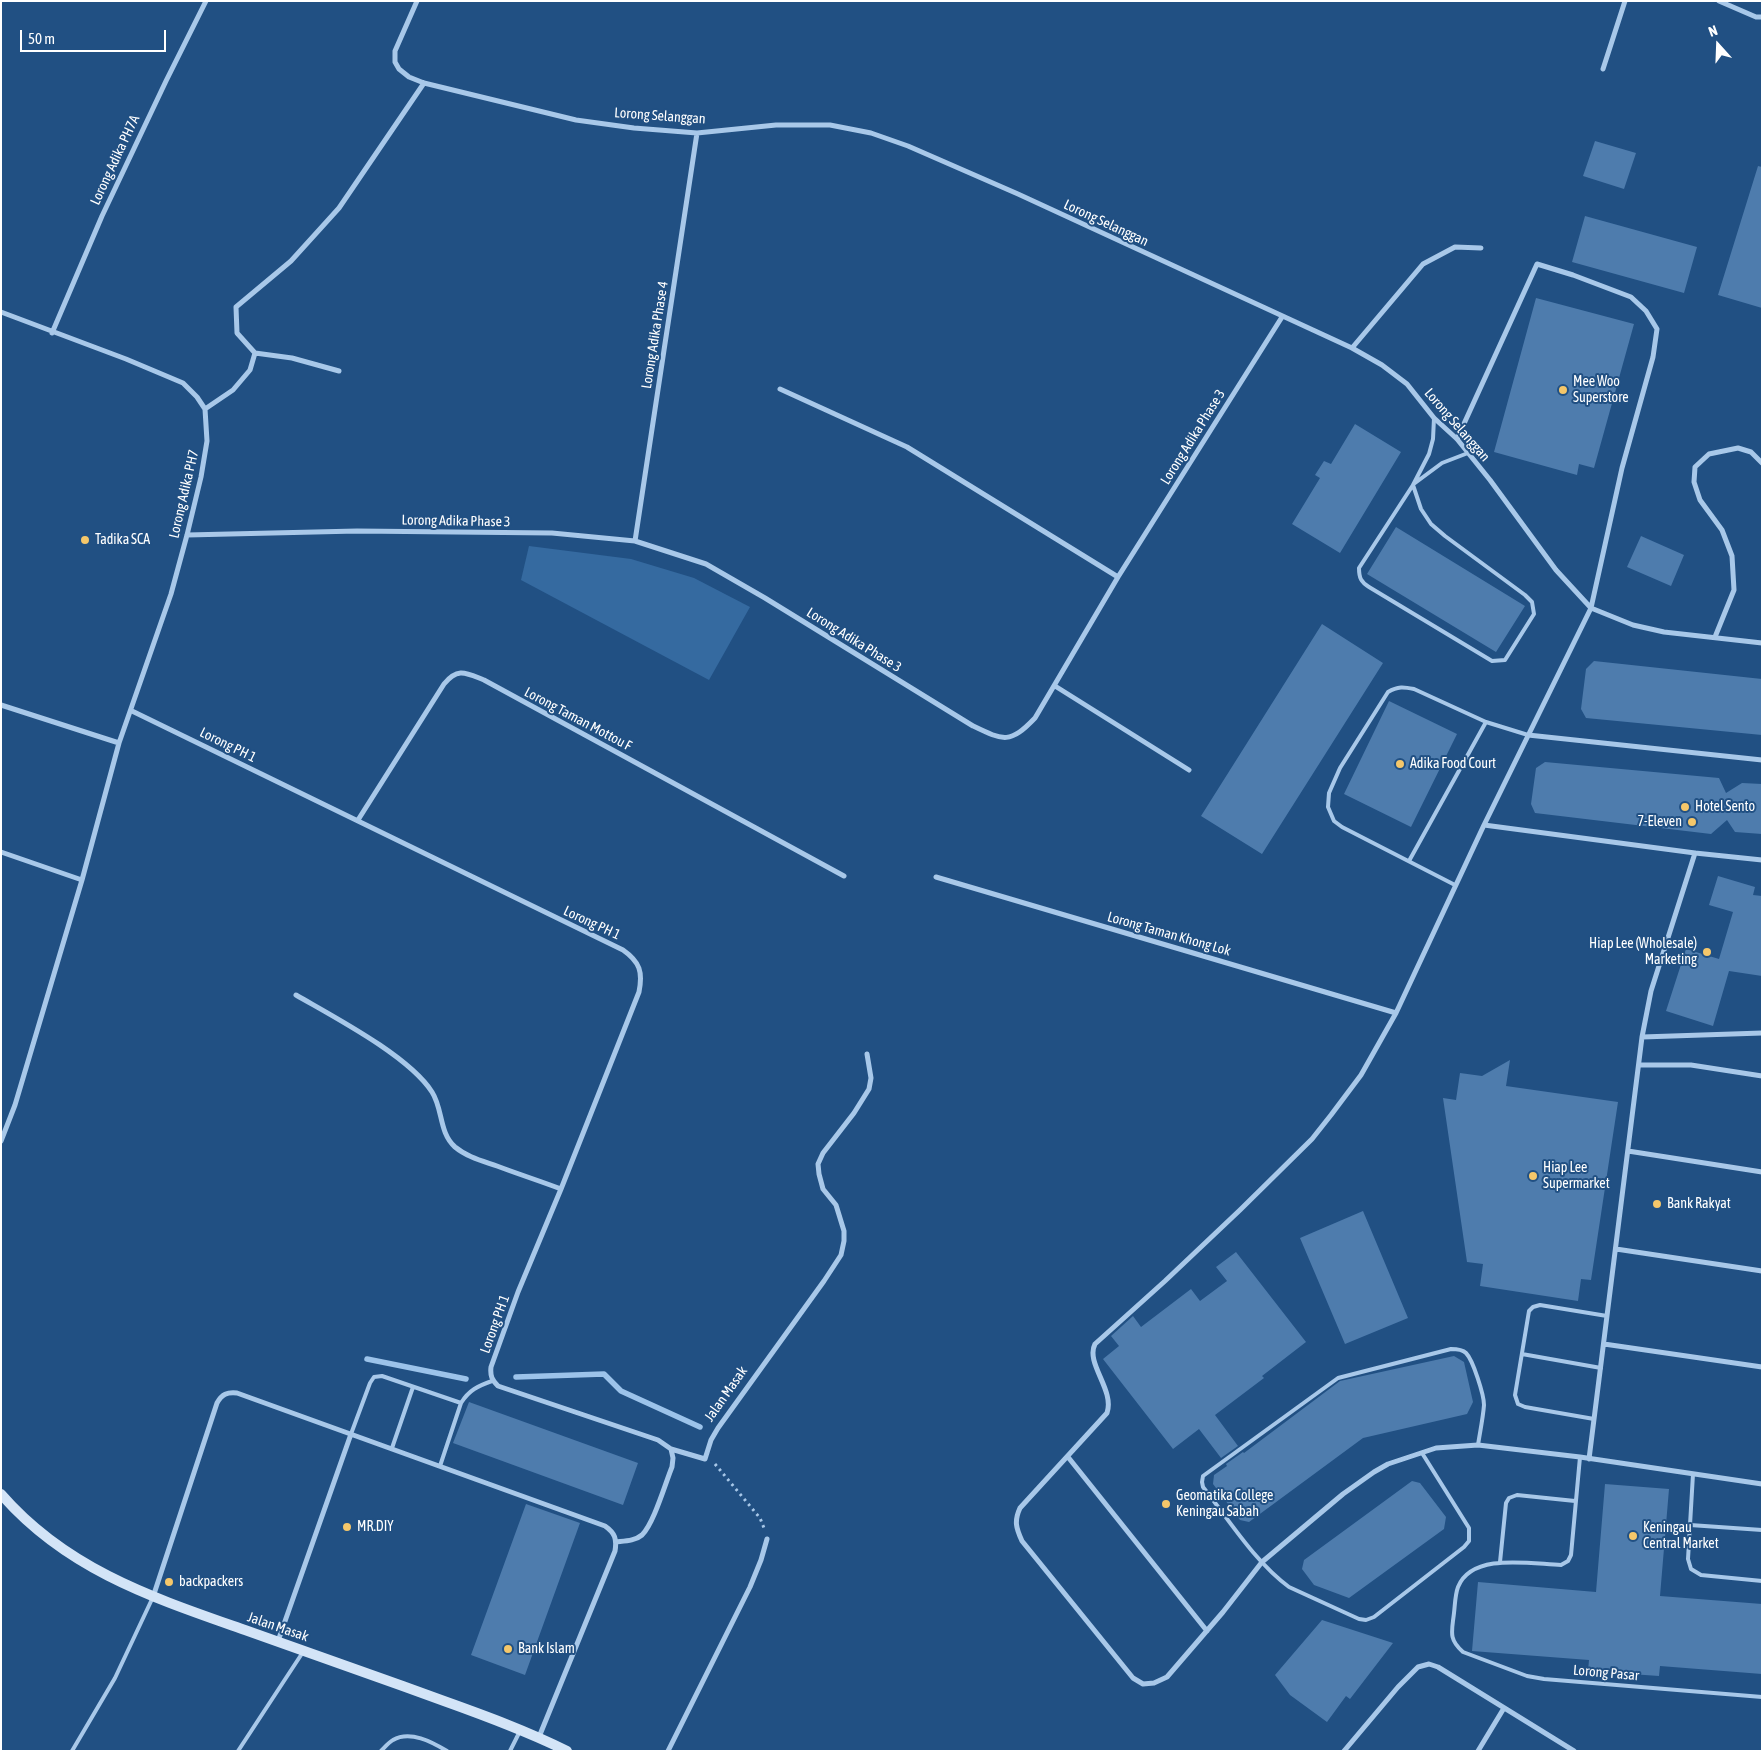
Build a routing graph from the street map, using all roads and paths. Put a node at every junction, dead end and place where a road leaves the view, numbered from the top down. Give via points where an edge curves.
1 (206, 1) edge
2 (417, 1) edge
3 (1625, 1) edge
4 (1719, 1) edge
5 (1762, 18) edge
6 (1603, 69) dead end
7 (424, 83) junction
8 (697, 133) junction
9 (1480, 248) dead end
10 (1, 312) edge
11 (1282, 316) junction
12 (52, 332) junction
13 (1352, 348) junction
14 (255, 353) junction
15 (339, 371) dead end
16 (780, 388) dead end
17 (204, 409) junction
18 (1434, 418) junction
19 (1457, 439) junction
20 (1468, 453) junction
21 (1762, 464) edge
22 (1413, 484) junction
23 (187, 535) junction
24 (635, 541) junction
25 (1118, 578) junction
26 (1591, 608) junction
27 (1715, 637) junction
28 (1762, 643) edge
29 (1056, 686) junction
30 (1, 705) edge
31 (132, 711) junction
32 (1486, 722) junction
33 (1528, 735) junction
34 (120, 743) junction
35 (1762, 760) edge
36 (1189, 770) dead end
37 (358, 820) junction
38 (1484, 825) junction
39 (1, 852) edge
40 (1695, 853) junction
41 (1762, 860) edge
42 (1409, 861) junction
43 (844, 876) dead end
44 (936, 877) dead end
45 (82, 880) junction
46 (1455, 885) junction
47 (296, 995) dead end
48 (1396, 1013) junction
49 (1762, 1033) edge
50 (1642, 1038) junction
51 (867, 1054) dead end
52 (1639, 1065) junction
53 (1762, 1076) edge
54 (1, 1141) edge
55 (1628, 1151) junction
56 (1762, 1172) edge
57 (561, 1189) junction
58 (1616, 1249) junction
59 (1762, 1271) edge
60 (1607, 1316) junction
61 (1604, 1344) junction
62 (1522, 1354) junction
63 (1762, 1367) edge
64 (1601, 1368) junction
65 (492, 1381) junction
66 (413, 1387) junction
67 (461, 1403) junction
68 (1594, 1420) junction
69 (351, 1434) junction
70 (1478, 1444) junction
71 (392, 1448) junction
72 (671, 1449) junction
73 (1422, 1453) junction
74 (1068, 1457) junction
75 (1580, 1457) junction
76 (705, 1458) junction
77 (1589, 1459) junction
78 (440, 1466) junction
79 (1693, 1474) junction
80 (1762, 1484) edge
81 (1, 1494) edge
82 (1575, 1501) junction
83 (1690, 1525) junction
84 (1762, 1530) edge
85 (767, 1538) joint
86 (616, 1542) junction
87 (1262, 1562) junction
88 (1500, 1562) junction
89 (1762, 1581) edge
90 (153, 1597) junction
91 (1207, 1631) junction
92 (277, 1642) junction
93 (304, 1650) junction
94 (1762, 1697) edge
95 (1504, 1708) junction
96 (521, 1729) junction
97 (539, 1737) junction
98 (72, 1751) edge
99 (238, 1751) edge
100 (381, 1751) edge
101 (447, 1751) edge
102 (510, 1751) edge
103 (566, 1751) edge
104 (668, 1751) edge
105 (1344, 1751) edge
106 (1478, 1751) edge
107 (1574, 1751) edge

1 - 12 street, Lorong Adika PH7A via 102,216
2 - 7 street, Lorong Selanggan via 395,51 395,62 399,69
3 - 6 street
4 - 5 street
7 - 8 street, Lorong Selanggan via 576,120
7 - 14 street via 339,208 291,261 236,307 237,332
8 - 11 street, Lorong Selanggan via 776,125 830,125 871,133 1018,194
8 - 24 street, Lorong Adika Phase 4
9 - 13 street via 1455,247 1423,264
10 - 12 street
11 - 13 street, Lorong Selanggan
11 - 25 street, Lorong Adika Phase 3
12 - 17 street via 183,383
13 - 18 street, Lorong Selanggan via 1407,384
14 - 15 street via 292,358
14 - 17 street via 250,370 233,390
16 - 25 street via 907,447
17 - 23 street, Lorong Adika PH7 via 207,441
18 - 19 street, Lorong Selanggan
18 - 22 lane via 1429,454
19 - 20 street, Lorong Selanggan
19 - 26 street via 1537,264 1631,297 1646,311 1656,329 1653,357 1622,468
20 - 22 lane via 1442,463
20 - 26 street, Lorong Selanggan via 1556,570
21 - 27 street via 1751,452 1738,448 1709,454 1695,466 1694,482 1700,500 1722,530 1732,556 1734,590
22 - 22 lane via 1359,568 1362,582 1492,661 1505,660 1534,614 1532,602 1431,524 1421,509
23 - 24 street, Lorong Adika Phase 3 via 357,531 543,533
23 - 31 street, Lorong Adika PH7
24 - 29 street, Lorong Adika Phase 3 via 706,564 990,735 1003,738 1020,734
25 - 29 street, Lorong Adika Phase 3
26 - 27 street, Lorong Selanggan via 1641,627
26 - 33 street
27 - 28 street, Lorong Selanggan
29 - 36 street
30 - 34 street
31 - 34 street, Lorong Adika PH7
31 - 37 street, Lorong PH 1
32 - 33 lane
32 - 42 lane
32 - 42 lane via 1414,689 1396,687 1388,692 1340,768 1329,793 1328,807 1334,820
33 - 35 street
33 - 38 street
34 - 45 street, Lorong Adika PH7
37 - 43 street, Lorong Taman Mottou F via 444,684 459,672 484,680
37 - 57 street, Lorong PH 1 via 623,950 636,962 641,975 639,992
38 - 40 street
38 - 46 street
39 - 45 street
40 - 41 street
40 - 50 street via 1651,991
42 - 46 lane
44 - 48 street, Lorong Taman Khong Lok
45 - 54 street, Lorong Adika PH7 via 15,1105
46 - 48 street
47 - 57 street via 374,1042 420,1078 432,1092 447,1136 455,1147 470,1156
48 - 74 street via 1361,1074 1312,1139 1172,1275 1095,1344 1092,1355 1109,1407 1102,1420
49 - 50 street
50 - 52 street
51 - 76 street, Jalan Masak via 871,1078 869,1089 818,1164 823,1188 836,1205 844,1231 841,1255 718,1428
52 - 53 street via 1691,1065
52 - 55 street
55 - 56 street
55 - 58 street
57 - 65 street, Lorong PH 1 via 491,1367
58 - 59 street
58 - 60 street
60 - 61 street
60 - 62 lane via 1540,1305 1533,1307 1529,1311
61 - 63 street
61 - 64 street
62 - 64 lane
62 - 68 lane via 1516,1395 1518,1404
64 - 68 street
65 - 67 lane via 474,1388
65 - 72 street via 507,1390 658,1440
66 - 67 lane
66 - 69 lane via 382,1376 374,1377
66 - 71 lane
67 - 78 lane
68 - 77 street
69 - 71 street
69 - 90 street via 237,1393 224,1394 217,1403
69 - 92 street
70 - 73 street via 1436,1448
70 - 75 street
70 - 87 lane via 1483,1396 1470,1360 1458,1349 1338,1378 1203,1476 1203,1487
71 - 78 street
72 - 76 street
72 - 86 street via 672,1467 649,1526 641,1536
73 - 87 street via 1374,1472
73 - 87 lane via 1469,1528 1469,1541 1374,1617 1359,1619 1290,1587
74 - 91 street
74 - 91 street via 1020,1508 1016,1527 1022,1541 1133,1678 1143,1684 1167,1677
75 - 77 street
75 - 82 lane
76 - 85 path via 716,1465 760,1518
77 - 79 street
78 - 86 street via 605,1526 613,1532
79 - 80 street
79 - 83 lane
81 - 90 street, Jalan Masak via 17,1513 68,1553 94,1570
82 - 88 lane via 1568,1561 1561,1565
82 - 88 lane via 1517,1495 1509,1498
83 - 84 lane
83 - 89 lane via 1688,1559 1691,1569 1702,1575
85 - 104 street via 750,1587
86 - 97 street
87 - 91 street
88 - 94 lane, Lorong Pasar via 1476,1567 1459,1585 1451,1634 1454,1645 1462,1652 1535,1678
90 - 92 street, Jalan Masak
90 - 98 lane via 115,1678
92 - 93 street, Jalan Masak
93 - 96 street, Jalan Masak
93 - 99 lane
95 - 105 street via 1429,1664 1418,1667 1398,1687
95 - 106 street
95 - 107 street
96 - 97 street, Jalan Masak
96 - 102 lane
97 - 103 street, Jalan Masak
100 - 101 lane via 392,1740 406,1735 431,1742

